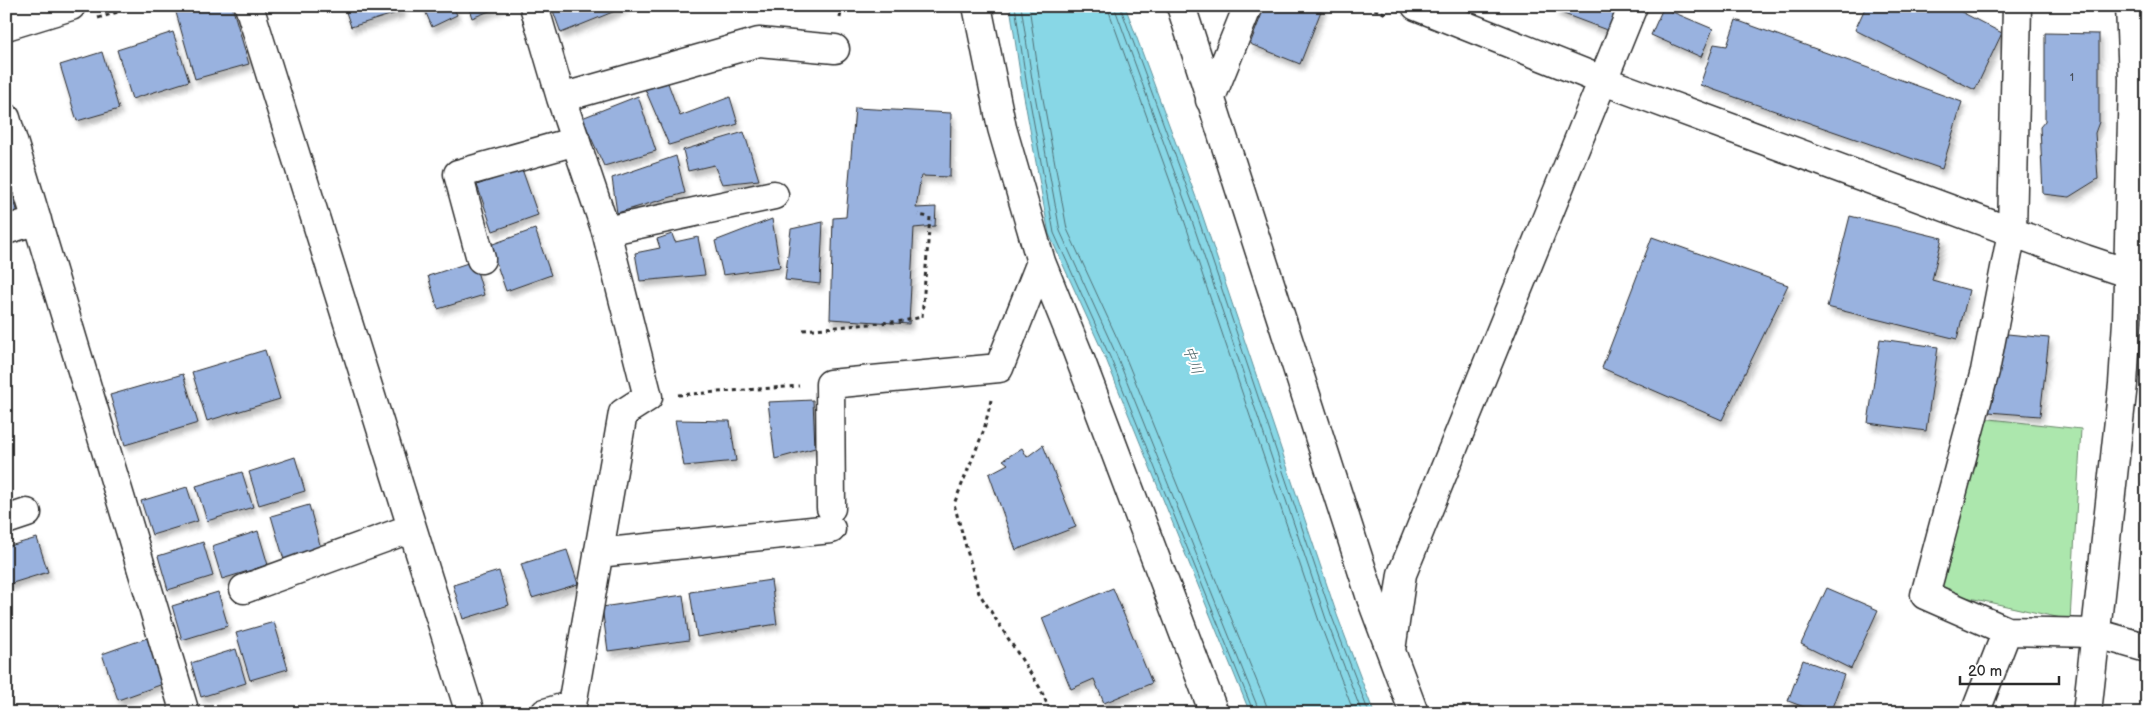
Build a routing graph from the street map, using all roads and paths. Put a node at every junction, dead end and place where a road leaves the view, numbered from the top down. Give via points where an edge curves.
1 (70, 6) edge
2 (250, 6) edge
3 (534, 6) edge
4 (977, 6) edge
5 (1182, 6) edge
6 (1248, 6) edge
7 (1416, 6) edge
8 (1633, 6) edge
9 (2018, 6) edge
10 (2130, 6) edge
11 (1475, 17) edge
12 (6, 26) edge
13 (835, 49) dead end
14 (1604, 81) junction
15 (2140, 81) edge
16 (561, 98) junction
17 (1210, 100) junction
18 (6, 118) edge
19 (576, 140) junction
20 (774, 195) dead end
21 (918, 215) dead end
22 (37, 220) junction
23 (6, 230) edge
24 (606, 231) junction
25 (2012, 232) junction
26 (481, 259) dead end
27 (1041, 262) junction
28 (2137, 274) edge
29 (803, 330) dead end
30 (999, 368) junction
31 (830, 384) junction
32 (648, 397) junction
33 (412, 528) junction
34 (598, 553) junction
35 (244, 589) dead end
36 (2007, 631) junction
37 (2095, 633) junction
38 (2147, 648) edge
39 (1391, 651) junction
40 (185, 713) edge
41 (470, 713) edge
42 (545, 713) edge
43 (1050, 713) edge
44 (1214, 713) edge
45 (1414, 713) edge
46 (1975, 713) edge
47 (2087, 713) edge

1 - 12 street
2 - 33 street
3 - 16 street
4 - 27 street via 1002,128
5 - 17 street
6 - 17 street
7 - 11 street
8 - 14 street
9 - 25 street
10 - 15 street
11 - 14 street
13 - 16 street via 759,42
14 - 25 street
14 - 39 street via 1402,574
15 - 28 street
16 - 19 street
17 - 39 street
18 - 22 street
19 - 24 street
19 - 26 street via 458,174
20 - 24 street
21 - 29 path via 930,217 922,317
22 - 23 street
22 - 40 street
24 - 32 street
25 - 28 street
25 - 36 street via 1985,371 1925,595
27 - 30 street
27 - 44 street
28 - 37 street via 2127,320 2123,384
30 - 31 street
30 - 43 path via 984,430 954,504 979,593 1040,688
31 - 32 path
31 - 34 street via 831,518
32 - 34 street via 623,413
33 - 35 street
33 - 41 street
34 - 42 street via 572,705
36 - 37 street
36 - 46 street
37 - 38 street
37 - 47 street
39 - 45 street

